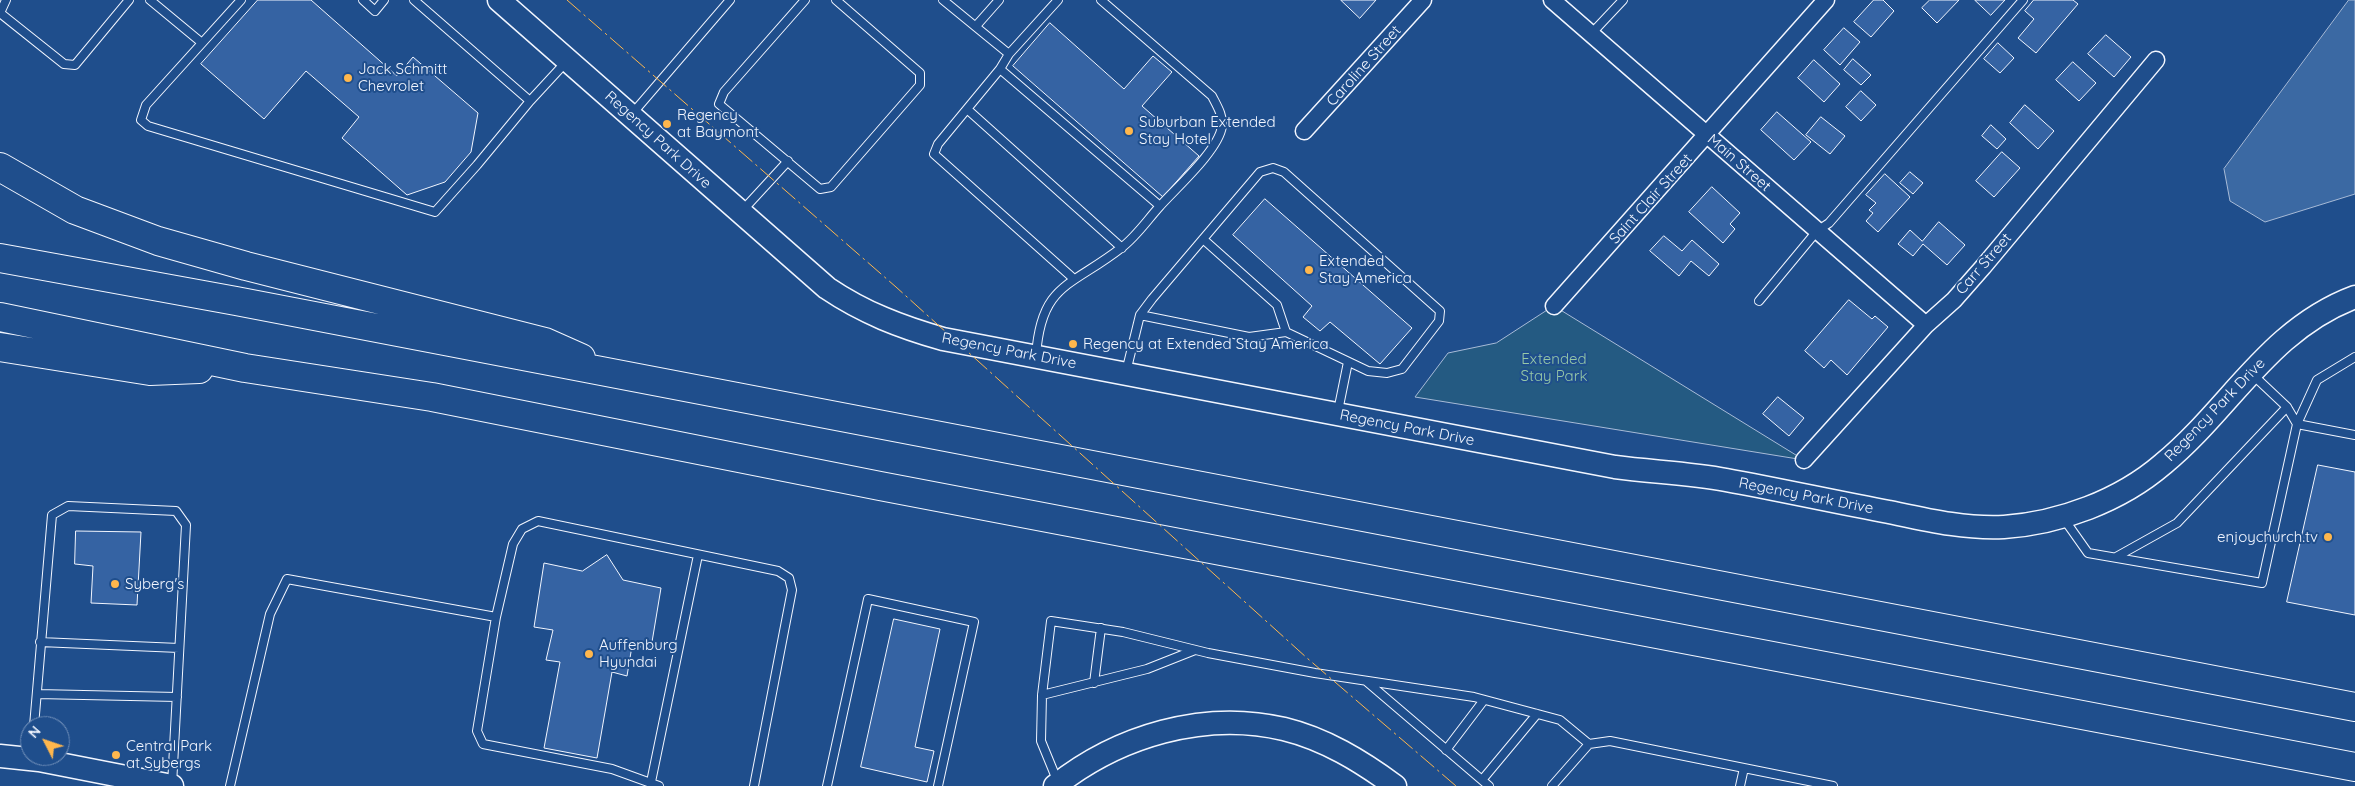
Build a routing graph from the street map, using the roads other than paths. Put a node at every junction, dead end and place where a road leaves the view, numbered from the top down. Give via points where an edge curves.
1 (6, 0) edge
2 (129, 0) edge
3 (150, 0) edge
4 (241, 0) edge
5 (363, 0) edge
6 (384, 0) edge
7 (414, 0) edge
8 (499, 0) edge
9 (730, 0) edge
10 (805, 0) edge
11 (836, 0) edge
12 (943, 0) edge
13 (999, 0) edge
14 (1058, 0) edge
15 (1101, 0) edge
16 (1423, 0) edge
17 (1552, 0) edge
18 (1622, 0) edge
19 (1826, 0) edge
20 (2023, 0) edge
21 (976, 26) junction
22 (1592, 34) junction
23 (202, 43) junction
24 (1009, 54) junction
25 (568, 60) junction
26 (2156, 60) dead end
27 (1000, 69) junction
28 (530, 102) junction
29 (967, 109) junction
30 (630, 115) junction
31 (1304, 132) dead end
32 (1707, 135) junction
33 (788, 161) junction
34 (0, 167) edge
35 (1160, 206) junction
36 (741, 213) junction
37 (1817, 231) junction
38 (1203, 239) junction
39 (1122, 248) junction
40 (0, 258) edge
41 (1074, 279) junction
42 (2355, 297) edge
43 (1759, 301) dead end
44 (1554, 306) dead end
45 (1140, 315) junction
46 (0, 317) edge
47 (1926, 325) junction
48 (1286, 332) junction
49 (0, 347) edge
50 (1036, 357) junction
51 (2355, 357) edge
52 (1348, 362) junction
53 (245, 368) junction
54 (2250, 372) junction
55 (1126, 374) junction
56 (623, 377) junction
57 (2287, 406) junction
58 (1338, 414) junction
59 (2298, 424) junction
60 (2355, 435) edge
61 (1804, 460) dead end
62 (2062, 516) junction
63 (698, 555) junction
64 (2116, 558) junction
65 (496, 617) junction
66 (1101, 628) junction
67 (40, 642) junction
68 (179, 648) junction
69 (1195, 650) junction
70 (1366, 681) junction
71 (1094, 683) junction
72 (37, 694) junction
73 (1042, 695) junction
74 (177, 697) junction
75 (1484, 700) junction
76 (2355, 707) edge
77 (1537, 714) junction
78 (35, 716) edge
79 (1589, 744) junction
80 (1446, 750) junction
81 (0, 756) edge
82 (20, 757) edge
83 (70, 766) edge
84 (2355, 767) edge
85 (1744, 768) junction
86 (1482, 780) junction
87 (651, 782) junction
88 (1056, 785) edge
89 (172, 786) edge
90 (230, 786) edge
91 (659, 786) edge
92 (754, 786) edge
93 (827, 786) edge
94 (938, 786) edge
95 (1395, 786) edge
96 (1489, 786) edge
97 (1552, 786) edge
98 (1740, 786) edge
99 (1833, 786) edge

1 - 2 lane via 0,13 64,64 75,65
3 - 23 lane
4 - 23 lane
5 - 6 lane via 375,11
7 - 28 lane
8 - 25 street, Regency Park Drive
9 - 30 lane
10 - 33 lane via 724,92 719,104
11 - 33 lane via 920,73 920,85 831,186 820,189
12 - 21 lane
13 - 21 lane
14 - 24 lane
15 - 35 lane via 1212,96 1220,111 1222,127 1212,149
16 - 31 street, Caroline Street
17 - 22 street, Main Street
18 - 22 lane
19 - 32 street, Saint Clair Street
20 - 37 lane via 1830,223
21 - 24 lane
22 - 32 street, Main Street
23 - 28 lane via 146,105 141,120 148,126 435,212
24 - 27 lane
25 - 28 lane
25 - 30 street, Regency Park Drive
26 - 47 street, Carr Street via 1983,267
27 - 29 lane
27 - 35 lane
29 - 39 lane
29 - 41 lane via 938,144 934,154
30 - 36 street, Regency Park Drive
32 - 37 street, Main Street
32 - 44 street, Saint Clair Street
33 - 36 lane
34 - 56 highway via 75,210 158,241 545,342
35 - 39 lane
36 - 50 street, Regency Park Drive via 850,304 879,318 943,339
37 - 43 lane
37 - 47 street, Main Street
38 - 45 lane
38 - 48 lane via 1276,305
38 - 52 lane via 1260,172 1273,168 1284,172 1440,311 1439,321 1402,369 1386,373 1368,372
39 - 41 lane
40 - 56 highway
41 - 50 lane via 1045,307 1037,333
42 - 54 street, Regency Park Drive via 2331,306 2287,337
45 - 48 lane via 1249,337
45 - 55 lane
46 - 53 highway
47 - 61 street, Carr Street
48 - 52 lane
49 - 53 highway via 150,371
50 - 55 street, Regency Park Drive
51 - 59 lane via 2317,380
52 - 58 lane
53 - 84 highway via 432,397
54 - 57 lane
54 - 62 street, Regency Park Drive via 2163,465 2129,488 2084,510
55 - 58 street, Regency Park Drive
56 - 76 highway
57 - 59 lane
57 - 64 lane via 2177,523
58 - 62 street, Regency Park Drive via 1615,467 1724,479 1956,526 2003,527
59 - 60 lane
59 - 64 lane via 2262,583
62 - 64 lane via 2088,553
63 - 65 lane via 538,521 522,528 513,544
63 - 87 lane
63 - 92 lane via 778,571 789,578 792,590
65 - 87 lane via 477,731 484,744 612,769
65 - 90 lane via 287,579 270,614
66 - 69 lane
66 - 71 lane
66 - 73 lane via 1051,621
67 - 68 lane
67 - 68 lane via 52,515 68,506 176,511 186,524
67 - 72 lane
68 - 74 lane
69 - 70 lane
69 - 71 lane via 1147,669
70 - 75 lane
70 - 80 lane
71 - 73 lane
72 - 74 lane
72 - 78 lane
73 - 88 lane via 1041,741
74 - 89 lane
75 - 77 lane
75 - 80 lane
77 - 79 lane via 1560,720
77 - 86 lane
79 - 85 lane via 1610,742
79 - 97 lane
80 - 86 lane
81 - 82 street
83 - 89 street
85 - 98 lane
85 - 99 lane
86 - 96 lane
87 - 91 lane
88 - 95 street via 1096,757 1129,742 1202,724 1246,723 1284,729 1320,741 1360,760
93 - 94 lane via 868,599 974,622

